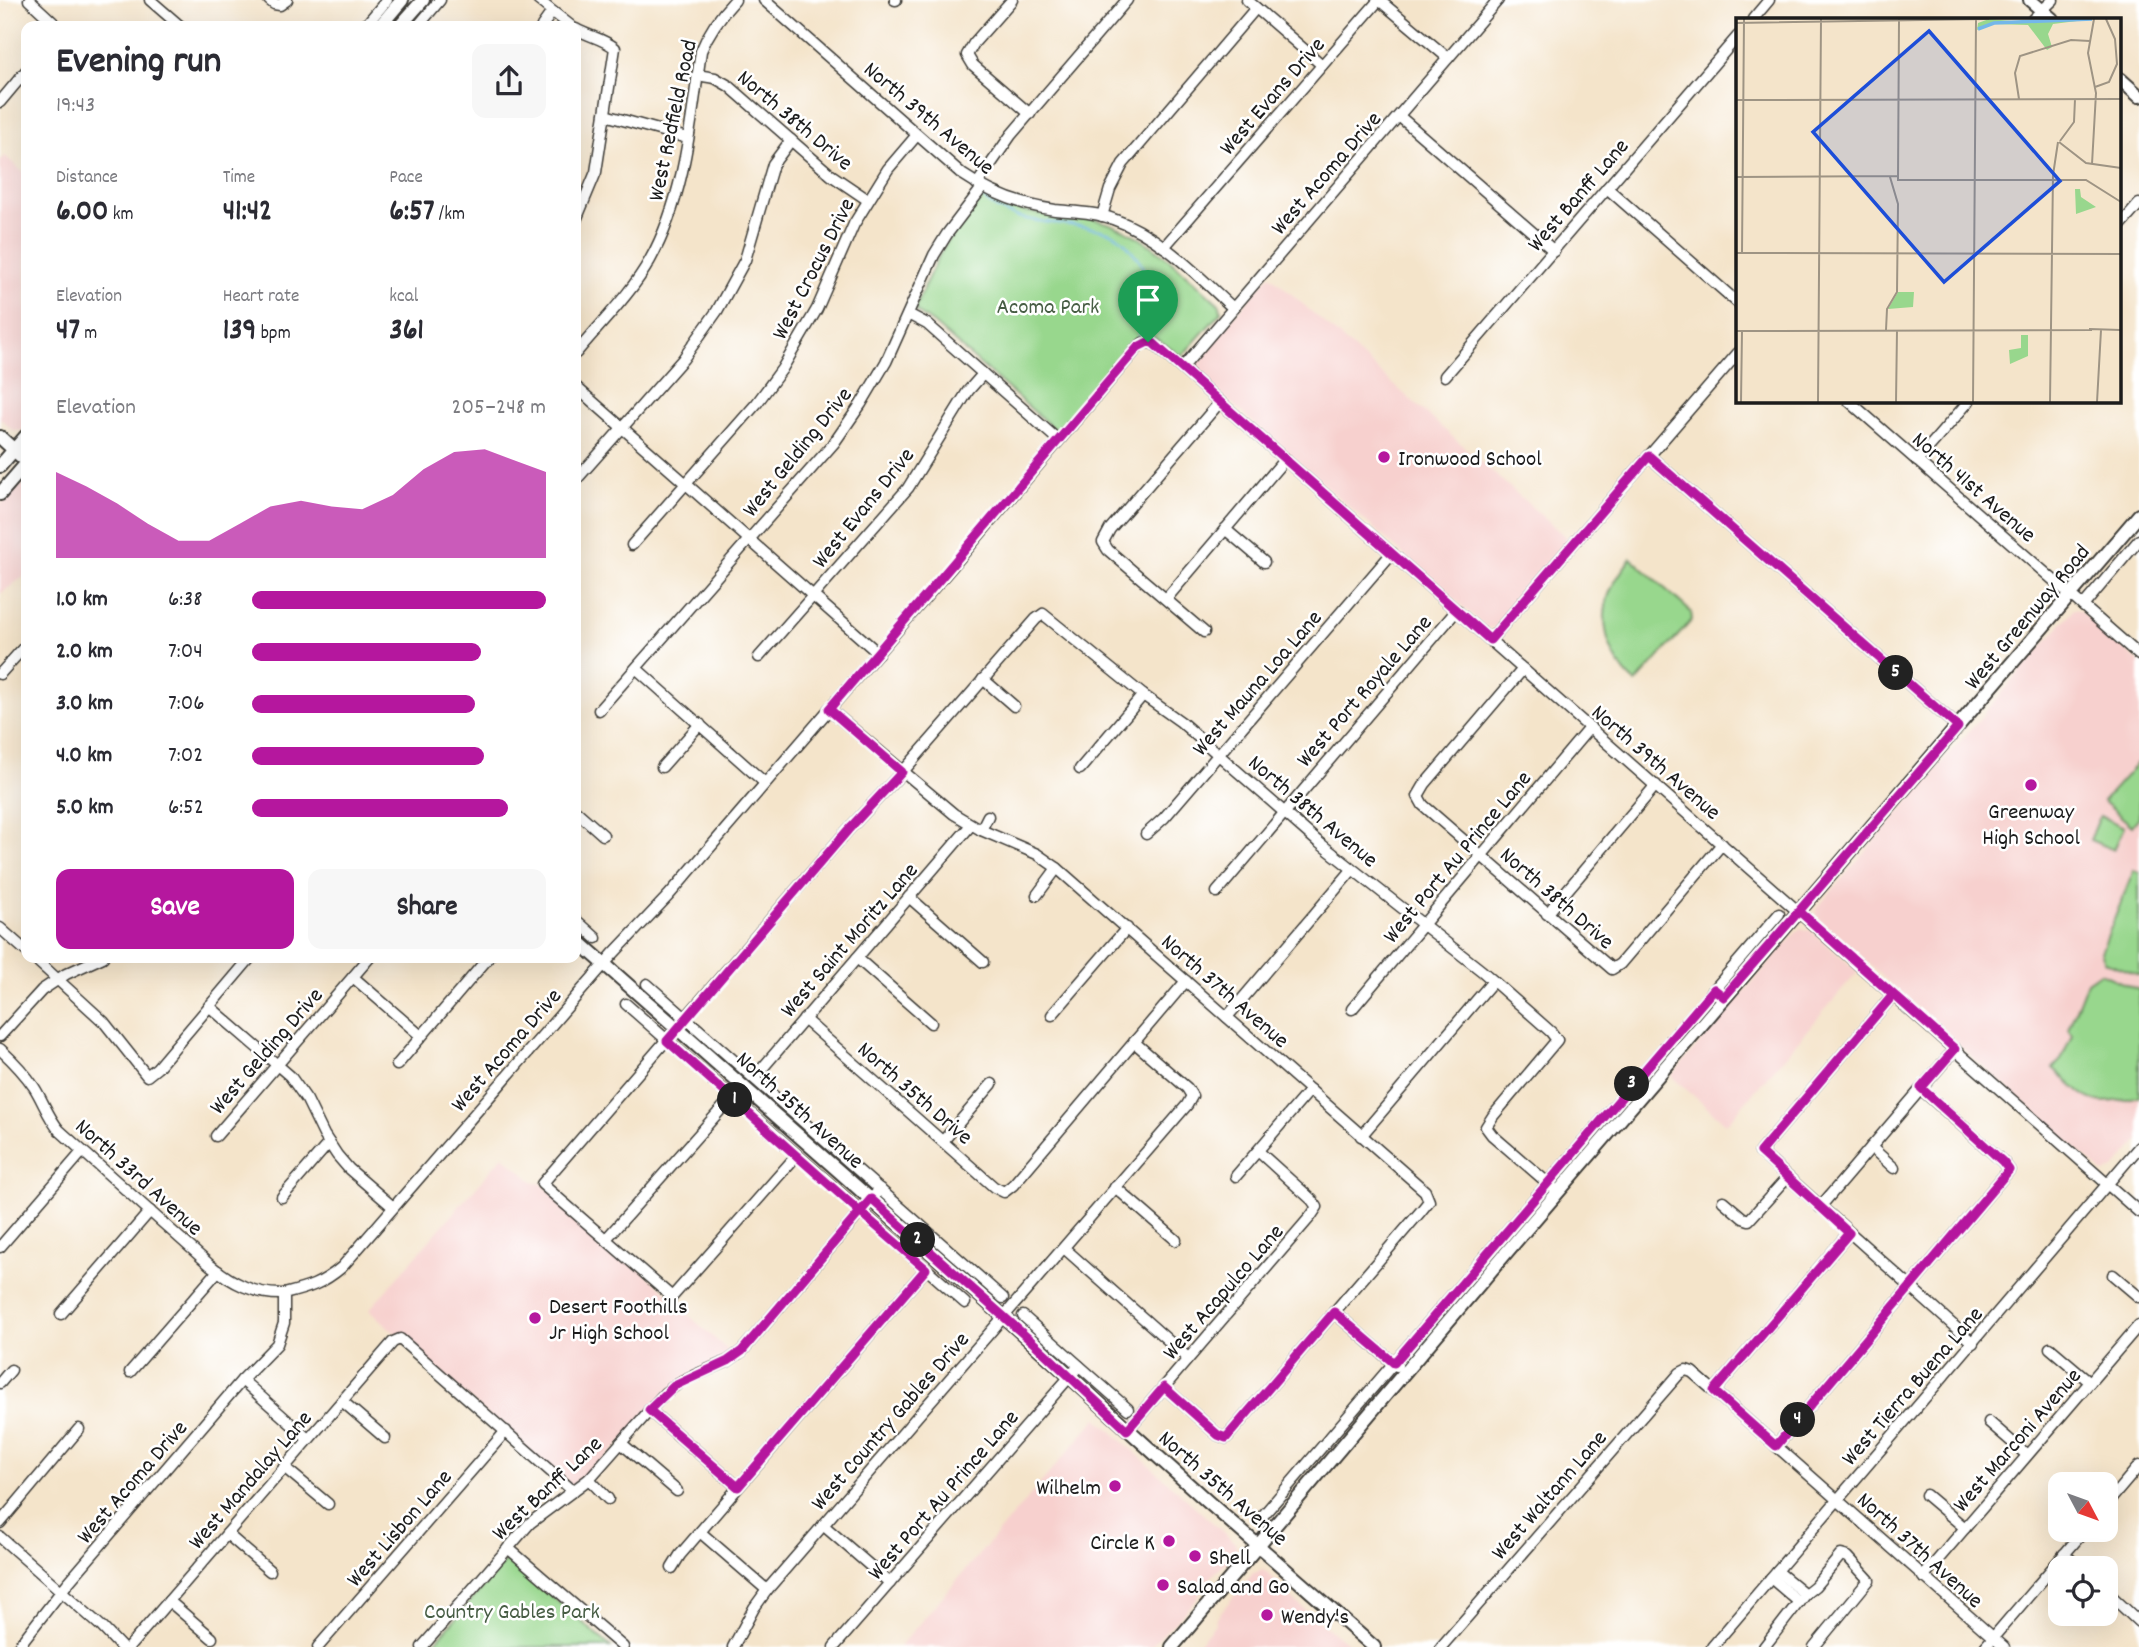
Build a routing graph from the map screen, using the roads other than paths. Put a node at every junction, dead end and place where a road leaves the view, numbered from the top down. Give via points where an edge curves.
1 (29, 0) edge
2 (150, 0) edge
3 (269, 0) edge
4 (387, 0) edge
5 (402, 0) edge
6 (423, 0) edge
7 (440, 0) edge
8 (538, 0) edge
9 (735, 0) edge
10 (764, 0) edge
11 (1012, 0) edge
12 (1247, 0) edge
13 (1379, 0) edge
14 (1498, 0) edge
15 (1769, 0) edge
16 (2030, 0) edge
17 (2053, 0) edge
18 (284, 3) edge
19 (1124, 3) edge
20 (1256, 8) junction
21 (552, 12) junction
22 (1130, 15) dead end
23 (2042, 16) edge
24 (1754, 18) edge
25 (52, 21) edge
26 (171, 21) edge
27 (369, 21) edge
28 (384, 21) edge
29 (404, 21) edge
30 (425, 21) edge
31 (546, 21) edge
32 (564, 21) edge
33 (581, 32) edge
34 (1736, 38) edge
35 (1448, 58) junction
36 (1322, 65) junction
37 (697, 75) junction
38 (21, 77) edge
39 (2122, 81) edge
40 (1047, 94) junction
41 (2139, 96) edge
42 (0, 102) edge
43 (1056, 102) dead end
44 (1030, 114) junction
45 (605, 115) junction
46 (1399, 116) junction
47 (917, 135) junction
48 (687, 138) junction
49 (791, 140) junction
50 (979, 186) junction
51 (1607, 188) junction
52 (868, 200) junction
53 (2139, 204) edge
54 (581, 208) edge
55 (1102, 216) junction
56 (2122, 224) edge
57 (1164, 247) junction
58 (1553, 251) junction
59 (1736, 301) edge
60 (1233, 308) junction
61 (908, 314) junction
62 (1148, 342) joint
63 (581, 346) edge
64 (1736, 355) edge
65 (1182, 368) junction
66 (984, 374) junction
67 (1446, 376) dead end
68 (581, 391) edge
69 (1220, 402) junction
70 (1850, 402) edge
71 (1968, 402) edge
72 (622, 428) junction
73 (0, 437) edge
74 (1058, 440) junction
75 (21, 442) edge
76 (14, 450) junction
77 (1649, 456) junction
78 (21, 457) edge
79 (1285, 459) junction
80 (1917, 461) junction
81 (0, 466) edge
82 (21, 468) edge
83 (581, 474) edge
84 (686, 484) junction
85 (0, 494) edge
86 (2139, 515) edge
87 (1225, 529) junction
88 (749, 540) junction
89 (2139, 540) edge
90 (632, 545) dead end
91 (1392, 553) junction
92 (1264, 562) dead end
93 (2070, 595) junction
94 (813, 596) junction
95 (1166, 599) junction
96 (2083, 606) junction
97 (1457, 610) junction
98 (1204, 632) dead end
99 (1490, 640) junction
100 (21, 651) edge
101 (877, 653) junction
102 (2139, 655) edge
103 (759, 657) dead end
104 (637, 669) junction
105 (1523, 669) junction
106 (0, 674) edge
107 (983, 678) junction
108 (1143, 695) junction
109 (1014, 706) dead end
110 (829, 709) junction
111 (599, 710) dead end
112 (699, 724) junction
113 (1590, 727) junction
114 (1958, 727) junction
115 (1219, 754) junction
116 (662, 767) dead end
117 (1080, 769) dead end
118 (902, 772) junction
119 (765, 783) junction
120 (1656, 785) junction
121 (1284, 812) junction
122 (581, 815) edge
123 (988, 816) dead end
124 (971, 825) junction
125 (981, 830) junction
126 (1146, 834) dead end
127 (603, 835) dead end
128 (1722, 844) junction
129 (1481, 855) junction
130 (1057, 867) junction
131 (1352, 870) junction
132 (1217, 892) dead end
133 (1037, 895) dead end
134 (909, 897) junction
135 (1799, 911) junction
136 (1547, 914) junction
137 (1779, 914) dead end
138 (581, 924) edge
139 (1424, 924) junction
140 (0, 928) edge
141 (1126, 928) junction
142 (596, 938) dead end
143 (581, 943) edge
144 (21, 947) edge
145 (857, 958) junction
146 (984, 962) dead end
147 (40, 963) edge
148 (91, 963) edge
149 (246, 963) edge
150 (365, 963) edge
151 (484, 963) edge
152 (605, 964) junction
153 (353, 977) junction
154 (58, 979) junction
155 (1186, 981) junction
156 (1493, 981) junction
157 (647, 984) dead end
158 (1719, 993) junction
159 (1893, 995) junction
160 (626, 1004) dead end
161 (209, 1006) junction
162 (1352, 1009) dead end
163 (1052, 1014) dead end
164 (1227, 1017) junction
165 (804, 1019) junction
166 (682, 1023) junction
167 (931, 1023) dead end
168 (0, 1036) edge
169 (421, 1036) junction
170 (667, 1041) junction
171 (1134, 1042) junction
172 (0, 1049) edge
173 (1955, 1049) junction
174 (277, 1065) junction
175 (397, 1065) dead end
176 (754, 1077) junction
177 (992, 1084) dead end
178 (1921, 1088) junction
179 (1310, 1090) junction
180 (732, 1097) junction
181 (216, 1136) dead end
182 (1362, 1136) junction
183 (943, 1141) junction
184 (329, 1143) junction
185 (1871, 1147) junction
186 (2139, 1147) edge
187 (1258, 1151) junction
188 (82, 1152) junction
189 (797, 1155) junction
190 (1894, 1168) dead end
191 (1236, 1176) dead end
192 (1787, 1178) junction
193 (2107, 1184) junction
194 (1115, 1187) junction
195 (1553, 1187) junction
196 (876, 1194) junction
197 (282, 1197) dead end
198 (1723, 1201) dead end
199 (393, 1207) junction
200 (1819, 1207) junction
201 (150, 1211) junction
202 (860, 1212) junction
203 (2139, 1212) edge
204 (1849, 1233) junction
205 (606, 1239) junction
206 (1176, 1240) dead end
207 (0, 1247) edge
208 (1064, 1248) junction
209 (926, 1269) junction
210 (218, 1271) junction
211 (2113, 1275) dead end
212 (1910, 1287) junction
213 (284, 1294) junction
214 (2139, 1297) edge
215 (1003, 1298) dead end
216 (965, 1303) dead end
217 (1334, 1312) junction
218 (61, 1314) dead end
219 (1024, 1316) dead end
220 (1004, 1317) junction
221 (2139, 1325) edge
222 (1973, 1343) junction
223 (2050, 1348) dead end
224 (1188, 1358) junction
225 (1394, 1363) junction
226 (1079, 1366) junction
227 (11, 1370) dead end
228 (1686, 1370) joint
229 (130, 1372) dead end
230 (1406, 1373) junction
231 (1070, 1377) junction
232 (243, 1381) junction
233 (2090, 1382) junction
234 (0, 1383) edge
235 (1164, 1387) junction
236 (1714, 1391) junction
237 (342, 1401) junction
238 (1128, 1409) dead end
239 (649, 1410) junction
240 (1989, 1422) dead end
241 (79, 1429) dead end
242 (1127, 1430) junction
243 (506, 1431) junction
244 (385, 1438) dead end
245 (309, 1439) junction
246 (621, 1443) junction
247 (1776, 1446) junction
248 (2027, 1455) junction
249 (2139, 1466) edge
250 (284, 1467) junction
251 (589, 1479) junction
252 (738, 1487) junction
253 (573, 1491) junction
254 (677, 1491) dead end
255 (2118, 1491) edge
256 (1926, 1495) dead end
257 (608, 1499) dead end
258 (1838, 1500) junction
259 (328, 1504) dead end
260 (1260, 1519) dead end
261 (0, 1523) edge
262 (823, 1525) junction
263 (1965, 1528) junction
264 (700, 1532) junction
265 (227, 1534) junction
266 (0, 1537) edge
267 (2074, 1542) edge
268 (1258, 1546) junction
269 (508, 1548) junction
270 (2064, 1554) junction
271 (2066, 1556) edge
272 (672, 1568) dead end
273 (270, 1570) dead end
274 (1774, 1574) junction
275 (1923, 1577) junction
276 (890, 1583) junction
277 (767, 1590) junction
278 (62, 1592) junction
279 (1798, 1594) junction
280 (169, 1601) junction
281 (2118, 1602) edge
282 (2139, 1622) edge
283 (212, 1638) dead end
284 (1993, 1638) junction
285 (18, 1647) edge
286 (121, 1647) edge
287 (129, 1647) edge
288 (318, 1647) edge
289 (422, 1647) edge
290 (623, 1647) edge
291 (733, 1647) edge
292 (834, 1647) edge
293 (1172, 1647) edge
294 (1374, 1647) edge
295 (1441, 1647) edge
296 (1712, 1647) edge
297 (1764, 1647) edge
298 (1814, 1647) edge
299 (1985, 1647) edge
300 (2004, 1647) edge

1 - 25 street
2 - 26 street
3 - 18 street
4 - 27 street
5 - 28 main road
6 - 29 main road
7 - 30 street
8 - 21 street
9 - 37 street, West Redfield Road via 707,36
10 - 47 street, North 39th Avenue
11 - 44 street via 967,55
12 - 20 street
13 - 35 street
13 - 36 street, West Evans Drive
14 - 35 street, West Acoma Drive
15 - 24 street
16 - 23 main road
17 - 23 street
19 - 22 street, West Gelding Drive
19 - 40 street, West Gelding Drive
20 - 36 street
20 - 55 street via 1123,164
21 - 31 street
21 - 32 street
33 - 45 street via 615,48
34 - 51 street, West Banff Lane
35 - 46 street, West Acoma Drive
36 - 57 street, West Evans Drive
37 - 48 street, West Redfield Road
37 - 49 street, North 38th Drive via 729,86
38 - 42 street
39 - 41 main road
40 - 43 street
40 - 44 street, West Gelding Drive
44 - 50 street, West Gelding Drive via 999,149
45 - 48 street
45 - 54 street via 596,173
46 - 58 street
46 - 60 street, West Acoma Drive
47 - 50 street, North 39th Avenue
47 - 52 street, West Crocus Drive
48 - 63 street, West Redfield Road via 671,215 650,261
49 - 52 street, North 38th Drive
49 - 72 street via 773,164 745,260 718,311
50 - 55 street, North 39th Avenue via 1022,204
50 - 61 street, West Gelding Drive via 934,255
51 - 58 street, West Banff Lane
51 - 59 street
52 - 84 street, West Crocus Drive via 817,309 782,369
53 - 56 street
55 - 57 street, North 39th Avenue via 1135,228
57 - 60 street, North 39th Avenue
58 - 67 street, West Banff Lane
60 - 65 street, West Acoma Drive
61 - 66 street via 927,324
61 - 88 street, West Gelding Drive via 886,362 847,424
62 - 65 street, North 39th Avenue
62 - 74 street, West Acoma Drive via 1138,347
64 - 77 street
65 - 69 street, North 39th Avenue
66 - 74 street
66 - 94 street, West Evans Drive via 968,391 908,488
68 - 72 street
69 - 79 street, North 39th Avenue
69 - 95 street via 1103,542
70 - 80 street, North 41st Avenue
71 - 80 street
72 - 83 street
72 - 84 street
73 - 76 main road
74 - 101 street, West Acoma Drive
75 - 76 main road
76 - 78 main road
76 - 81 main road
77 - 99 street
77 - 114 street
79 - 87 street
79 - 91 street, North 39th Avenue
80 - 93 street, North 41st Avenue
82 - 85 main road
84 - 88 street
84 - 90 street, West Crocus Drive
86 - 93 main road, West Greenway Road
87 - 92 street
87 - 95 street
88 - 94 street
88 - 104 street, West Gelding Drive
89 - 96 street, West Greenway Road
91 - 97 street, North 39th Avenue
91 - 115 street, West Mauna Loa Lane
93 - 96 street, North 41st Avenue
93 - 114 main road, West Greenway Road
94 - 101 street
94 - 103 street, West Evans Drive
95 - 98 street
96 - 102 street, North 41st Avenue
97 - 99 street, North 39th Avenue
97 - 121 street, West Port Royale Lane
99 - 105 street, North 39th Avenue
100 - 106 street
101 - 110 street, West Acoma Drive
104 - 111 street, West Gelding Drive
104 - 112 street
105 - 113 street, North 39th Avenue
105 - 129 street, North 38th Drive via 1418,796
107 - 108 street, North 38th Avenue via 1043,614
107 - 109 street
107 - 118 street
108 - 115 street, North 38th Avenue
108 - 117 street
110 - 118 street, North 37th Avenue
110 - 119 street, West Acoma Drive
112 - 116 street
112 - 119 street
113 - 120 street, North 39th Avenue
113 - 129 street, West Port Au Prince Lane
114 - 135 main road, West Greenway Road
115 - 121 street, North 38th Avenue
115 - 126 street, West Mauna Loa Lane
118 - 124 street, North 37th Avenue
118 - 166 street
119 - 152 street, West Acoma Drive
120 - 128 street, North 39th Avenue
120 - 136 street
121 - 131 street, North 38th Avenue
121 - 132 street, West Port Royale Lane
122 - 127 street
123 - 125 street
124 - 125 street, North 37th Avenue
124 - 134 street, West Saint Moritz Lane
125 - 130 street, North 37th Avenue
128 - 135 street, North 39th Avenue
128 - 136 street, North 38th Drive via 1612,970
129 - 136 street, North 38th Drive
129 - 139 street, West Port Au Prince Lane
130 - 133 street
130 - 141 street, North 37th Avenue
131 - 139 street, North 38th Avenue
131 - 164 street
134 - 145 street, West Saint Moritz Lane
134 - 146 street
135 - 158 main road, West Greenway Road
135 - 159 street, North 39th Avenue
137 - 158 street, West Greenway Road
138 - 142 street
139 - 156 street, North 38th Avenue
139 - 162 street, West Port Au Prince Lane
140 - 144 street
141 - 155 street, North 37th Avenue
141 - 163 street
143 - 152 main road, North 35th Avenue
145 - 165 street, West Saint Moritz Lane
145 - 167 street
147 - 154 street
148 - 154 street
149 - 161 street
150 - 153 street, West Gelding Drive
151 - 169 street
152 - 166 main road, North 35th Avenue
152 - 199 street, West Acoma Drive
153 - 169 street
153 - 174 street, West Gelding Drive
154 - 161 street via 104,1023 147,1076
154 - 168 street
155 - 164 street, North 37th Avenue
155 - 171 street
156 - 182 street
156 - 195 street, North 38th Avenue via 1557,1040 1486,1127
157 - 166 street, North 35th Avenue
158 - 195 main road, West Greenway Road
159 - 173 street, North 39th Avenue
159 - 192 street via 1760,1152
160 - 170 street, North 35th Avenue
161 - 174 street
164 - 179 street, North 37th Avenue
165 - 176 street, West Saint Moritz Lane
165 - 183 street, North 35th Drive
166 - 170 street
166 - 176 street, North 35th Avenue
166 - 196 main road, North 35th Avenue
169 - 175 street
170 - 180 street, North 35th Avenue
170 - 205 street via 542,1184
171 - 183 street, North 35th Drive via 1004,1192
171 - 194 street, West Country Gables Drive via 1192,1096
172 - 188 street, North 33rd Avenue via 34,1087 52,1121
173 - 178 street
173 - 193 street, North 39th Avenue
174 - 181 street, West Gelding Drive
174 - 184 street via 307,1100
176 - 196 street, North 35th Avenue
177 - 183 street
178 - 185 street
178 - 212 street via 2009,1170
179 - 182 street, North 37th Avenue
179 - 187 street
180 - 189 street, North 35th Avenue
180 - 205 street
182 - 217 street, North 37th Avenue via 1425,1191 1429,1200
184 - 197 street
184 - 199 street via 349,1169
185 - 190 street
185 - 200 street
186 - 193 street, West Tierra Buena Lane
187 - 191 street
187 - 224 street, West Acapulco Lane via 1317,1207
188 - 201 street, North 33rd Avenue
188 - 207 street
189 - 202 street, North 35th Avenue
189 - 205 street via 673,1297
192 - 198 street via 1749,1220
192 - 200 street
193 - 203 street, North 39th Avenue
193 - 222 street, West Tierra Buena Lane
194 - 206 street
194 - 208 street, West Country Gables Drive
195 - 225 street, West Greenway Road
195 - 230 main road, West Greenway Road
196 - 202 street, West Banff Lane
196 - 215 street, North 35th Avenue
196 - 220 main road, North 35th Avenue
199 - 213 street, West Acoma Drive via 325,1281
200 - 204 street
201 - 210 street, North 33rd Avenue
201 - 218 street
202 - 209 street, North 35th Avenue
202 - 239 street, West Banff Lane via 742,1351 674,1386
204 - 212 street
204 - 236 street
208 - 220 street, West Country Gables Drive
208 - 224 street
209 - 216 street, North 35th Avenue
209 - 252 street
210 - 213 street, North 33rd Avenue via 248,1289
210 - 229 street
211 - 214 street
212 - 222 street
212 - 247 street
213 - 232 street, West Acoma Drive via 284,1323 277,1344
217 - 225 street
217 - 235 street via 1226,1438
219 - 226 street
220 - 231 main road, North 35th Avenue
220 - 262 street, West Country Gables Drive
221 - 233 street, West Marconi Avenue
222 - 258 street, West Tierra Buena Lane
223 - 233 street
224 - 235 street, West Acapulco Lane
225 - 230 street
225 - 260 street, West Greenway Road
226 - 231 street, West Port Au Prince Lane
226 - 238 street
227 - 234 street
228 - 236 street, North 37th Avenue
228 - 295 street, West Waltann Lane
230 - 268 main road, West Greenway Road
231 - 242 main road, North 35th Avenue
231 - 276 street, West Port Au Prince Lane
232 - 245 street
232 - 278 street, West Acoma Drive
233 - 248 street, West Marconi Avenue
235 - 242 street, West Acapulco Lane
236 - 247 street, North 37th Avenue
237 - 243 street, West Mandalay Lane via 400,1339
237 - 244 street
237 - 245 street, West Mandalay Lane
239 - 246 street, West Banff Lane
239 - 252 street
240 - 248 street
241 - 261 street
242 - 268 main road, North 35th Avenue
243 - 253 street
243 - 288 street, West Lisbon Lane
245 - 250 street, West Mandalay Lane
246 - 251 street, West Banff Lane
246 - 254 street
247 - 258 street, North 37th Avenue
248 - 263 street, West Marconi Avenue
249 - 255 street
250 - 259 street
250 - 265 street, West Mandalay Lane
251 - 253 street, West Banff Lane
251 - 257 street
252 - 264 street
253 - 269 street, West Banff Lane via 530,1522
256 - 263 street
258 - 274 street, West Tierra Buena Lane
258 - 275 street, North 37th Avenue
262 - 276 street
262 - 277 street, West Country Gables Drive
263 - 275 street, West Marconi Avenue
264 - 272 street
264 - 277 street
265 - 273 street
265 - 280 street, West Mandalay Lane
266 - 278 street
267 - 270 street
268 - 293 main road, West Greenway Road
268 - 294 main road, North 35th Avenue
269 - 289 street, West Banff Lane
269 - 290 street
270 - 271 street
270 - 284 street
274 - 279 street
274 - 296 street, West Tierra Buena Lane
275 - 284 street, North 37th Avenue
276 - 292 street, West Port Au Prince Lane
277 - 291 street, West Country Gables Drive
278 - 285 street, West Acoma Drive
278 - 286 street
279 - 297 street
279 - 298 street via 1815,1586 1841,1555 1869,1580
280 - 283 street
280 - 287 street, West Mandalay Lane
281 - 282 street
284 - 299 street
284 - 300 street, North 37th Avenue

